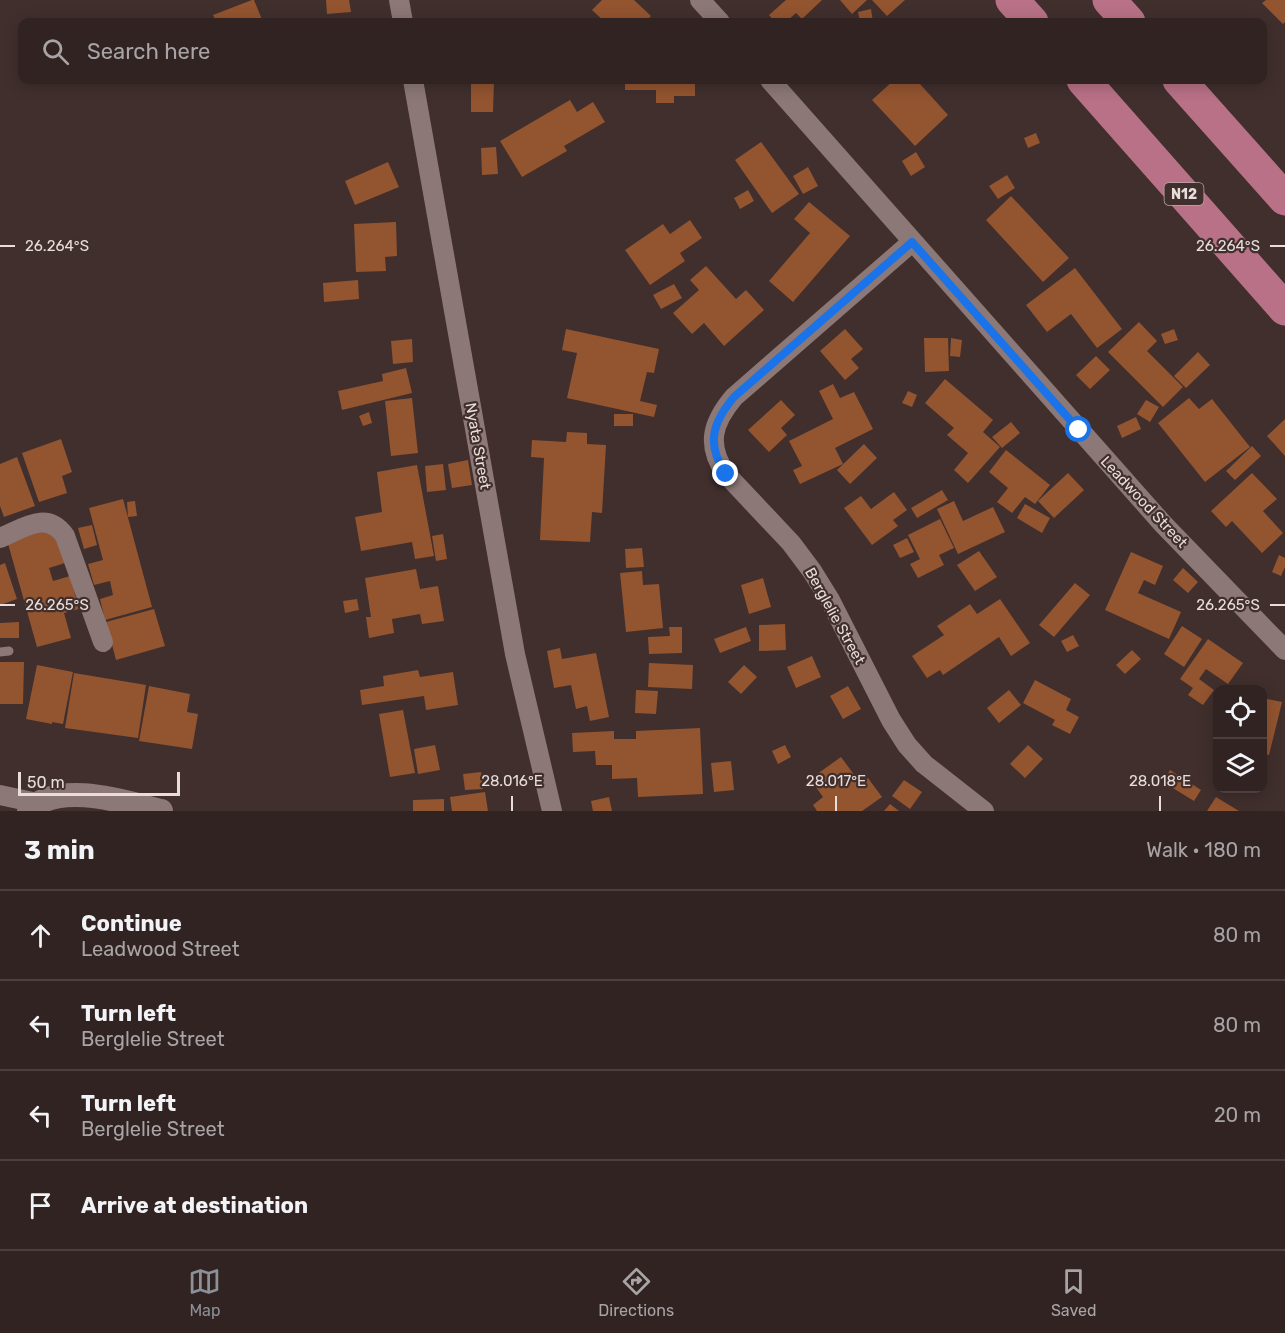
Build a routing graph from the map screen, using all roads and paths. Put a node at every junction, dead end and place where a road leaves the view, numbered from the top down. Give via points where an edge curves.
1 (399, 0) edge
2 (700, 0) edge
3 (1012, 0) edge
4 (1109, 0) edge
5 (402, 18) edge
6 (716, 18) edge
7 (1028, 18) edge
8 (1125, 18) edge
9 (414, 84) edge
10 (774, 84) edge
11 (1087, 84) edge
12 (1183, 84) edge
13 (1285, 199) edge
14 (912, 242) junction
15 (1285, 309) edge
16 (0, 538) edge
17 (103, 642) dead end
18 (1285, 650) edge
19 (0, 795) edge
20 (33, 807) edge
21 (161, 811) edge
22 (552, 811) edge
23 (984, 811) edge

1 - 5 street
2 - 6 street
3 - 7 highway
4 - 8 highway
9 - 22 street, Nyata Street via 515,654
10 - 14 street, Leadwood Street
11 - 15 highway, N12
12 - 13 highway
14 - 18 street, Leadwood Street via 1163,524
14 - 23 street, Berglelie Street via 734,397 717,422 714,449 726,474 812,571 907,744 924,764
16 - 17 street via 35,523 47,521 59,526
19 - 20 street
20 - 21 street via 59,794

